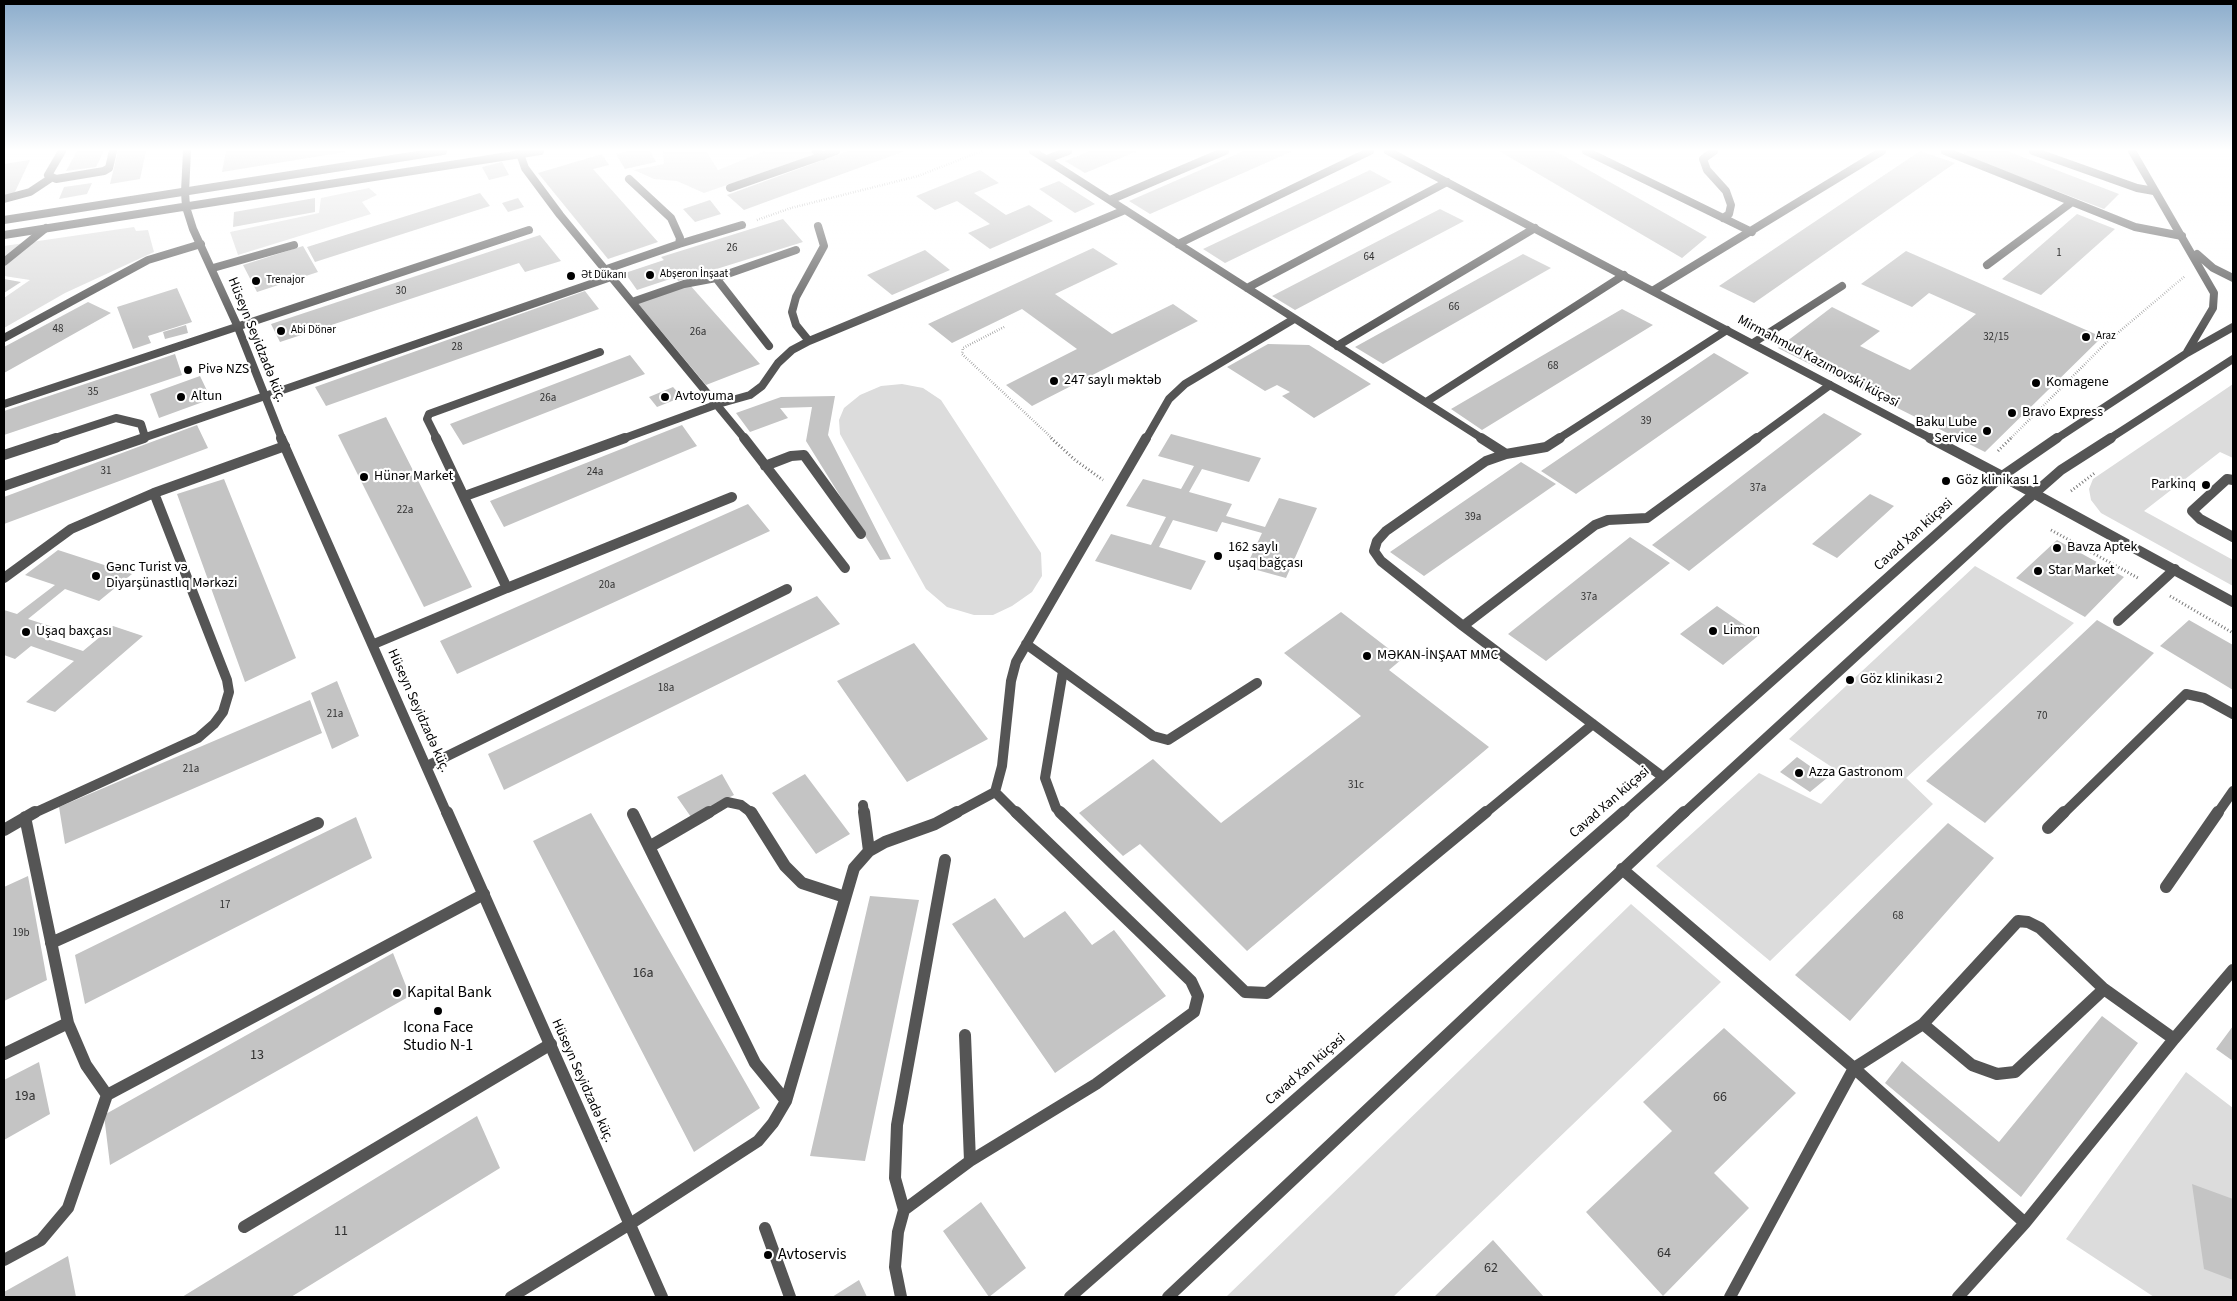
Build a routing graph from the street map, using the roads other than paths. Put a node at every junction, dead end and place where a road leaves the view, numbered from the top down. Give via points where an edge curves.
1 (58, 212) edge
2 (155, 212) edge
3 (187, 212) edge
4 (558, 212) edge
5 (665, 212) edge
6 (1121, 212) edge
7 (1128, 212) edge
8 (1245, 212) edge
9 (1391, 212) edge
10 (1504, 212) edge
11 (1710, 212) edge
12 (1730, 212) edge
13 (1785, 212) edge
14 (2059, 212) edge
15 (2097, 212) edge
16 (2167, 212) edge
17 (1723, 218) junction
18 (4, 220) edge
19 (742, 225) road end
20 (818, 226) dead end
21 (46, 228) junction
22 (1535, 228) junction
23 (528, 230) dead end
24 (1752, 232) junction
25 (4, 235) edge
26 (2182, 236) junction
27 (201, 244) junction
28 (679, 244) junction
29 (1178, 244) junction
30 (294, 245) dead end
31 (2190, 248) junction
32 (796, 250) dead end
33 (4, 262) edge
34 (1987, 265) dead end
35 (212, 268) junction
36 (604, 270) junction
37 (1624, 275) junction
38 (611, 278) junction
39 (716, 278) junction
40 (2233, 278) edge
41 (1842, 286) dead end
42 (1247, 288) junction
43 (1654, 290) junction
44 (632, 302) junction
45 (1294, 319) junction
46 (237, 325) junction
47 (2233, 327) edge
48 (1727, 330) junction
49 (4, 338) edge
50 (809, 341) junction
51 (1753, 344) junction
52 (769, 346) dead end
53 (1337, 346) junction
54 (600, 352) dead end
55 (2187, 353) junction
56 (2233, 358) edge
57 (1830, 385) junction
58 (263, 396) junction
59 (1426, 402) junction
60 (4, 404) edge
61 (718, 404) junction
62 (145, 437) junction
63 (285, 446) junction
64 (1506, 454) junction
65 (4, 455) edge
66 (765, 466) junction
67 (2002, 476) junction
68 (2233, 480) edge
69 (4, 486) edge
70 (154, 493) junction
71 (2034, 494) junction
72 (465, 496) junction
73 (732, 497) dead end
74 (861, 534) dead end
75 (2233, 537) edge
76 (846, 568) dead end
77 (2175, 569) junction
78 (4, 578) edge
79 (507, 588) junction
80 (787, 589) dead end
81 (2233, 602) edge
82 (2118, 621) dead end
83 (1463, 626) junction
84 (374, 644) junction
85 (1026, 644) junction
86 (1063, 671) junction
87 (1257, 683) dead end
88 (2233, 714) edge
89 (1593, 724) junction
90 (427, 766) junction
91 (1663, 777) junction
92 (995, 792) junction
93 (2233, 792) edge
94 (863, 805) dead end
95 (633, 814) dead end
96 (25, 817) junction
97 (318, 823) dead end
98 (2048, 828) dead end
99 (4, 830) edge
100 (649, 847) junction
101 (869, 851) junction
102 (945, 860) dead end
103 (1622, 869) junction
104 (2166, 887) dead end
105 (484, 894) junction
106 (845, 897) junction
107 (51, 943) junction
108 (2233, 970) edge
109 (2104, 989) junction
110 (68, 1022) junction
111 (1922, 1024) junction
112 (965, 1035) dead end
113 (2174, 1039) junction
114 (551, 1044) junction
115 (4, 1054) edge
116 (1854, 1068) junction
117 (107, 1095) junction
118 (786, 1101) junction
119 (970, 1161) junction
120 (904, 1210) junction
121 (2025, 1223) junction
122 (630, 1224) junction
123 (244, 1227) dead end
124 (765, 1228) dead end
125 (4, 1260) edge
126 (660, 1294) edge
127 (511, 1297) edge
128 (790, 1297) edge
129 (901, 1297) edge
130 (1070, 1297) edge
131 (1168, 1297) edge
132 (1730, 1297) edge
133 (1958, 1297) edge

1 - 18 street
2 - 21 street
3 - 27 street, Hüseyn Seyidzadə küç.
4 - 36 street
5 - 28 street via 680,238
6 - 50 street
7 - 29 street
8 - 29 street
9 - 42 street
10 - 22 street, Mirmahmud Kazımovski küçəsi
11 - 17 street
12 - 17 street
13 - 24 street
14 - 34 street
15 - 26 street via 2153,232
16 - 26 street
17 - 24 street
19 - 28 street
20 - 50 street via 824,246 796,297 792,312 796,325
21 - 25 street
21 - 33 street
22 - 37 street, Mirmahmud Kazımovski küçəsi
22 - 53 street
23 - 46 street
24 - 43 street
26 - 31 street
27 - 35 street, Hüseyn Seyidzadə küç.
27 - 49 street via 148,260
28 - 36 street
29 - 42 street
30 - 35 street
31 - 40 street via 2213,268
31 - 55 street via 2215,300 2210,316
32 - 39 street
35 - 46 street, Hüseyn Seyidzadə küç.
36 - 38 street
37 - 43 street, Mirmahmud Kazımovski küçəsi
37 - 59 street
38 - 44 street
38 - 58 street
39 - 44 street via 684,284
39 - 52 street
41 - 51 street
42 - 45 street
43 - 48 street, Mirmahmud Kazımovski küçəsi
44 - 61 street
45 - 53 street
45 - 85 street via 1185,384 1169,400
46 - 58 street, Hüseyn Seyidzadə küç.
46 - 60 street
47 - 55 street, Cavad Xan küçəsi
48 - 51 street, Mirmahmud Kazımovski küçəsi
48 - 64 street via 1546,447
50 - 61 street via 778,363 762,386 750,394
51 - 57 street, Mirmahmud Kazımovski küçəsi
53 - 59 street
54 - 72 street via 430,414 427,419
55 - 67 street, Cavad Xan küçəsi
56 - 71 street via 2061,470
57 - 67 street, Mirmahmud Kazımovski küçəsi
57 - 83 street via 1647,518 1608,520 1595,525
58 - 62 street
58 - 63 street, Hüseyn Seyidzadə küç.
59 - 64 street
61 - 66 street
61 - 72 street
62 - 65 street via 141,424 116,418
62 - 69 street
63 - 70 street
63 - 84 street, Hüseyn Seyidzadə küç.
64 - 83 street via 1486,461 1386,531 1374,550 1381,561
66 - 74 street via 804,454
66 - 76 street
67 - 71 street, Mirmahmud Kazımovski küçəsi
67 - 91 street, Cavad Xan küçəsi
68 - 75 street via 2228,479 2192,511 2200,520
70 - 78 street via 71,529
70 - 96 street via 227,680 229,692 223,712 198,738
71 - 77 street, Mirmahmud Kazımovski küçəsi
71 - 103 street
72 - 79 street
73 - 79 street
77 - 81 street, Mirmahmud Kazımovski küçəsi
77 - 82 street
79 - 84 street
80 - 90 street
83 - 89 street
84 - 90 street, Hüseyn Seyidzadə küç.
85 - 86 street
85 - 92 street via 1016,662 1011,682 1002,766
86 - 87 street via 1153,736 1168,740
86 - 89 street via 1045,778 1056,808 1245,992 1267,993
88 - 98 street via 2204,698 2186,694
89 - 91 street
90 - 105 street, Hüseyn Seyidzadə küç.
91 - 130 street, Cavad Xan küçəsi
92 - 101 street via 935,824
92 - 119 street via 1191,981 1198,996 1194,1012 1096,1084
93 - 104 street
94 - 101 street
95 - 100 street
96 - 99 street
96 - 107 street
97 - 107 street
100 - 106 street via 727,802 741,805 753,814 785,866 802,883
100 - 118 street via 755,1064
101 - 106 street via 854,868
102 - 120 street via 897,1125 895,1178
103 - 116 street
103 - 131 street
105 - 114 street, Hüseyn Seyidzadə küç.
105 - 117 street
106 - 118 street
107 - 110 street
108 - 113 street
109 - 111 street via 2015,1072 1997,1074 1972,1065
109 - 111 street via 2040,928 2018,921
109 - 113 street
110 - 115 street
110 - 117 street via 86,1066
111 - 116 street
112 - 119 street
113 - 121 street
114 - 122 street, Hüseyn Seyidzadə küç.
114 - 123 street
116 - 121 street
116 - 132 street
117 - 125 street via 68,1208 41,1240
118 - 122 street via 758,1141
119 - 120 street
120 - 129 street via 895,1267
121 - 133 street
122 - 126 street, Hüseyn Seyidzadə küç.
122 - 127 street
124 - 128 street

